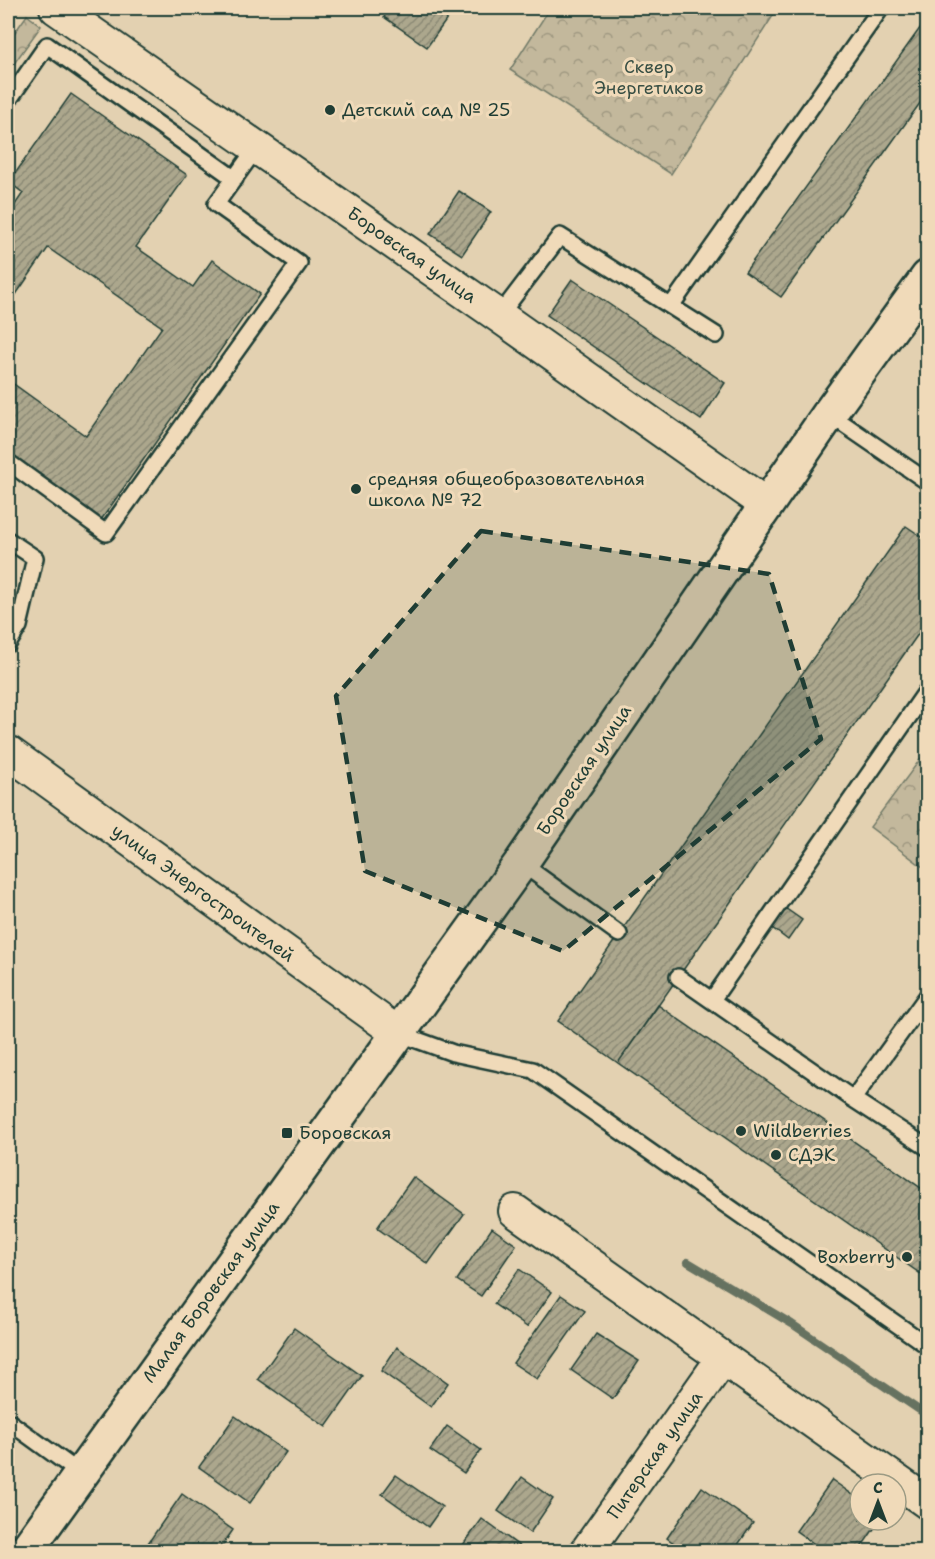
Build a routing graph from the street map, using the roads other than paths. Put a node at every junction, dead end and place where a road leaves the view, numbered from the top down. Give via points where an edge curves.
1 (881, 8) edge
2 (67, 11) edge
3 (8, 101) edge
4 (257, 147) junction
5 (235, 179) junction
6 (927, 277) edge
7 (671, 306) junction
8 (499, 316) junction
9 (716, 335) dead end
10 (829, 414) junction
11 (8, 462) edge
12 (927, 482) edge
13 (767, 505) junction
14 (8, 540) edge
15 (8, 644) edge
16 (927, 689) edge
17 (8, 752) edge
18 (520, 863) junction
19 (619, 934) dead end
20 (678, 977) dead end
21 (927, 995) edge
22 (712, 1000) junction
23 (398, 1033) junction
24 (854, 1099) junction
25 (927, 1148) edge
26 (516, 1211) dead end
27 (927, 1346) edge
28 (723, 1358) junction
29 (8, 1421) edge
30 (81, 1474) junction
31 (927, 1503) edge
32 (25, 1551) edge
33 (586, 1551) edge

1 - 7 lane
2 - 4 street, Боровская улица
3 - 5 lane via 48,45
4 - 5 lane
4 - 8 street, Боровская улица
5 - 11 lane via 216,204 299,263 106,532
6 - 10 street, Боровская улица
7 - 8 lane via 560,236
7 - 9 lane
8 - 13 street, Боровская улица
10 - 12 lane
10 - 13 street, Боровская улица
13 - 18 street, Боровская улица
14 - 15 lane via 35,558 19,626
16 - 22 lane
17 - 23 street, улица Энергостроителей
18 - 19 lane
18 - 23 street, Боровская улица
20 - 22 lane
21 - 24 lane
22 - 24 lane
23 - 27 lane via 453,1053 533,1070
23 - 30 street, Малая Боровская улица
24 - 25 lane
26 - 28 street
28 - 31 street
28 - 33 street, Питерская улица
29 - 30 lane
30 - 32 street, Малая Боровская улица

